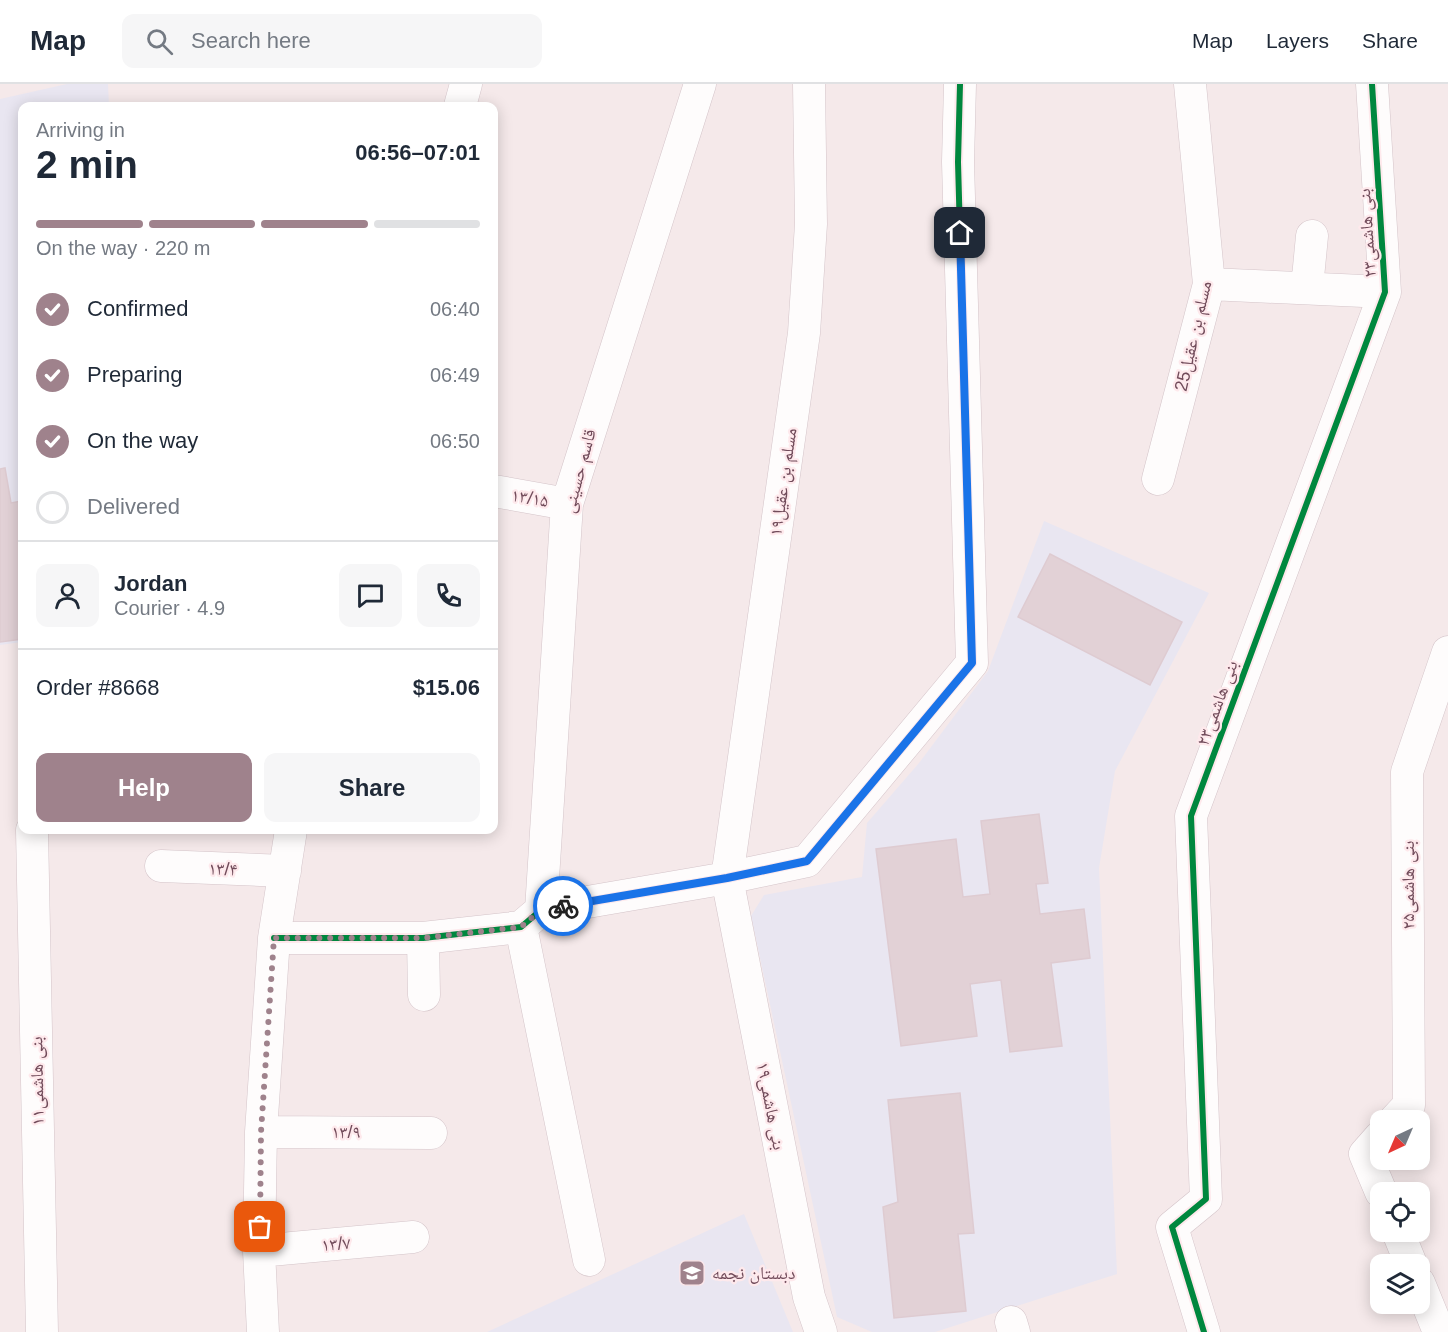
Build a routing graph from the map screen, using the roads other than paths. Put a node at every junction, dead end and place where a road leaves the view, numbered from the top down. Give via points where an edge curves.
1 (466, 84) edge
2 (700, 84) edge
3 (809, 84) edge
4 (960, 84) edge
5 (1190, 84) edge
6 (1372, 84) edge
7 (461, 102) edge
8 (1312, 236) dead end
9 (1209, 284) junction
10 (1307, 288) junction
11 (1385, 292) junction
12 (1158, 479) dead end
13 (498, 492) edge
14 (567, 504) junction
15 (1448, 652) edge
16 (32, 834) edge
17 (290, 834) edge
18 (161, 866) dead end
19 (285, 871) junction
20 (727, 878) junction
21 (531, 919) junction
22 (274, 938) junction
23 (423, 938) junction
24 (424, 995) dead end
25 (1404, 1110) edge
26 (261, 1132) junction
27 (431, 1133) dead end
28 (1370, 1148) edge
29 (1370, 1166) edge
30 (413, 1237) dead end
31 (259, 1251) junction
32 (589, 1260) dead end
33 (1430, 1310) edge
34 (42, 1332) edge
35 (263, 1332) edge
36 (821, 1332) edge
37 (1204, 1332) edge
38 (1439, 1332) edge

1 - 7 street
2 - 14 street, قاسم حسینی
3 - 20 street, مسلم بن عقیل۱۹ via 811,224 804,333
4 - 20 street via 958,162 972,663 807,861
5 - 9 street, مسلم بن عقیل25
6 - 11 street, بنی هاشمی۲۳
8 - 10 street
9 - 10 street
9 - 12 street, مسلم بن عقیل25
10 - 11 street
11 - 37 street, بنی هاشمی۲۳ via 1191,816 1206,1199 1172,1227
13 - 14 street, ۱۳/۱۵
14 - 21 street, قاسم حسینی
15 - 25 street, بنی هاشمی۲۵ via 1407,771 1409,1105
16 - 34 street, بنی هاشمی۱۱
17 - 19 street
18 - 19 street, ۱۳/۴
19 - 22 street
20 - 21 street
20 - 36 street, بنی هاشمی۱۹ via 809,1297
21 - 23 street
21 - 32 street, قاسم حسینی
22 - 23 street
22 - 26 street
23 - 24 street
26 - 27 street, ۱۳/۹
26 - 31 street
28 - 29 street via 1365,1154
30 - 31 street, ۱۳/۷
31 - 35 street
33 - 38 street

